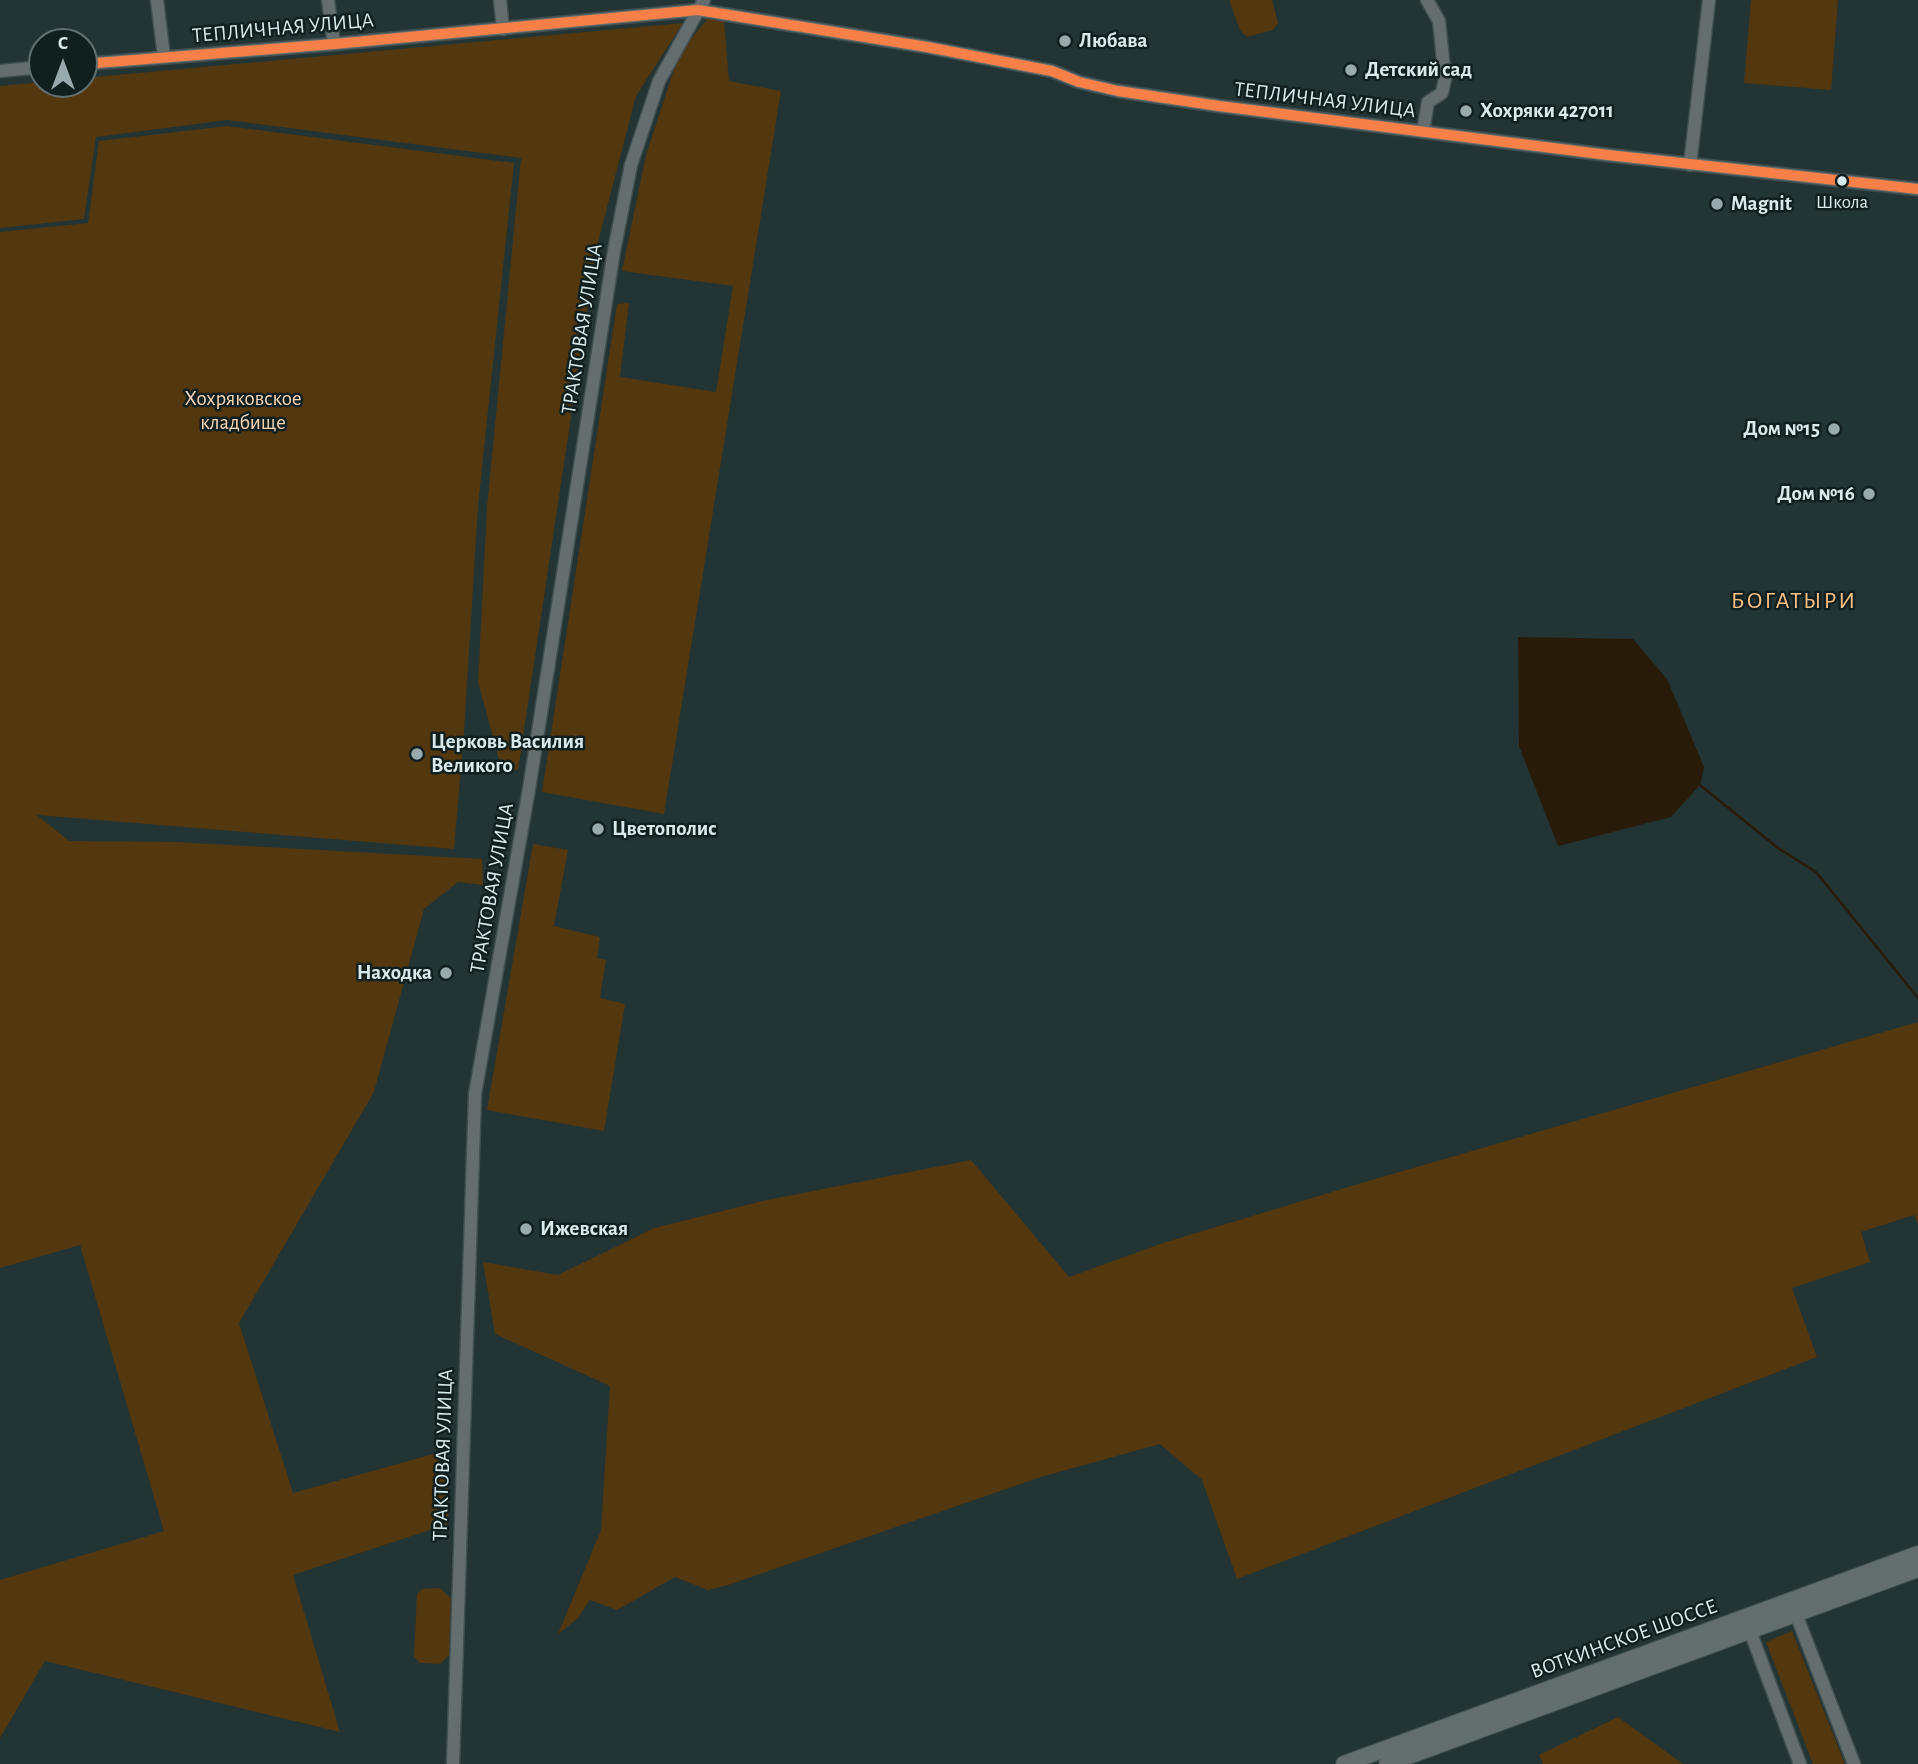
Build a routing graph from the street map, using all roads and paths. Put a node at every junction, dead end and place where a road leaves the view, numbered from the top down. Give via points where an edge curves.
1 (157, 0) edge
2 (328, 0) edge
3 (500, 0) edge
4 (1427, 0) edge
5 (1709, 0) edge
6 (701, 5) edge
7 (664, 6) edge
8 (503, 29) junction
9 (334, 44) junction
10 (164, 57) junction
11 (98, 63) edge
12 (28, 68) edge
13 (0, 71) edge
14 (1423, 132) junction
15 (1690, 165) junction
16 (1918, 189) edge
17 (1918, 1554) edge
18 (1918, 1569) edge
19 (1796, 1614) junction
20 (1750, 1631) junction
21 (453, 1764) edge
22 (1344, 1764) edge
23 (1387, 1764) edge
24 (1800, 1764) edge
25 (1853, 1764) edge

1 - 10 street
2 - 9 street
3 - 8 street
4 - 14 street via 1439,21 1445,79 1442,93 1428,102
5 - 15 street
6 - 7 street, ТЕПЛИЧНАЯ УЛИЦА
6 - 14 street, ТЕПЛИЧНАЯ УЛИЦА via 1052,71 1118,90
6 - 21 street, ТРАКТОВАЯ УЛИЦА via 659,81 631,165 475,1094
7 - 8 street, ТЕПЛИЧНАЯ УЛИЦА
8 - 9 street, ТЕПЛИЧНАЯ УЛИЦА
9 - 10 street, ТЕПЛИЧНАЯ УЛИЦА
10 - 11 street, ТЕПЛИЧНАЯ УЛИЦА
12 - 13 street
14 - 15 street, ТЕПЛИЧНАЯ УЛИЦА
15 - 16 street, ТЕПЛИЧНАЯ УЛИЦА
17 - 22 main road, ВОТКИНСКОЕ ШОССЕ
18 - 19 main road, ВОТКИНСКОЕ ШОССЕ
19 - 20 main road, ВОТКИНСКОЕ ШОССЕ
19 - 25 street
20 - 23 main road, ВОТКИНСКОЕ ШОССЕ
20 - 24 street

